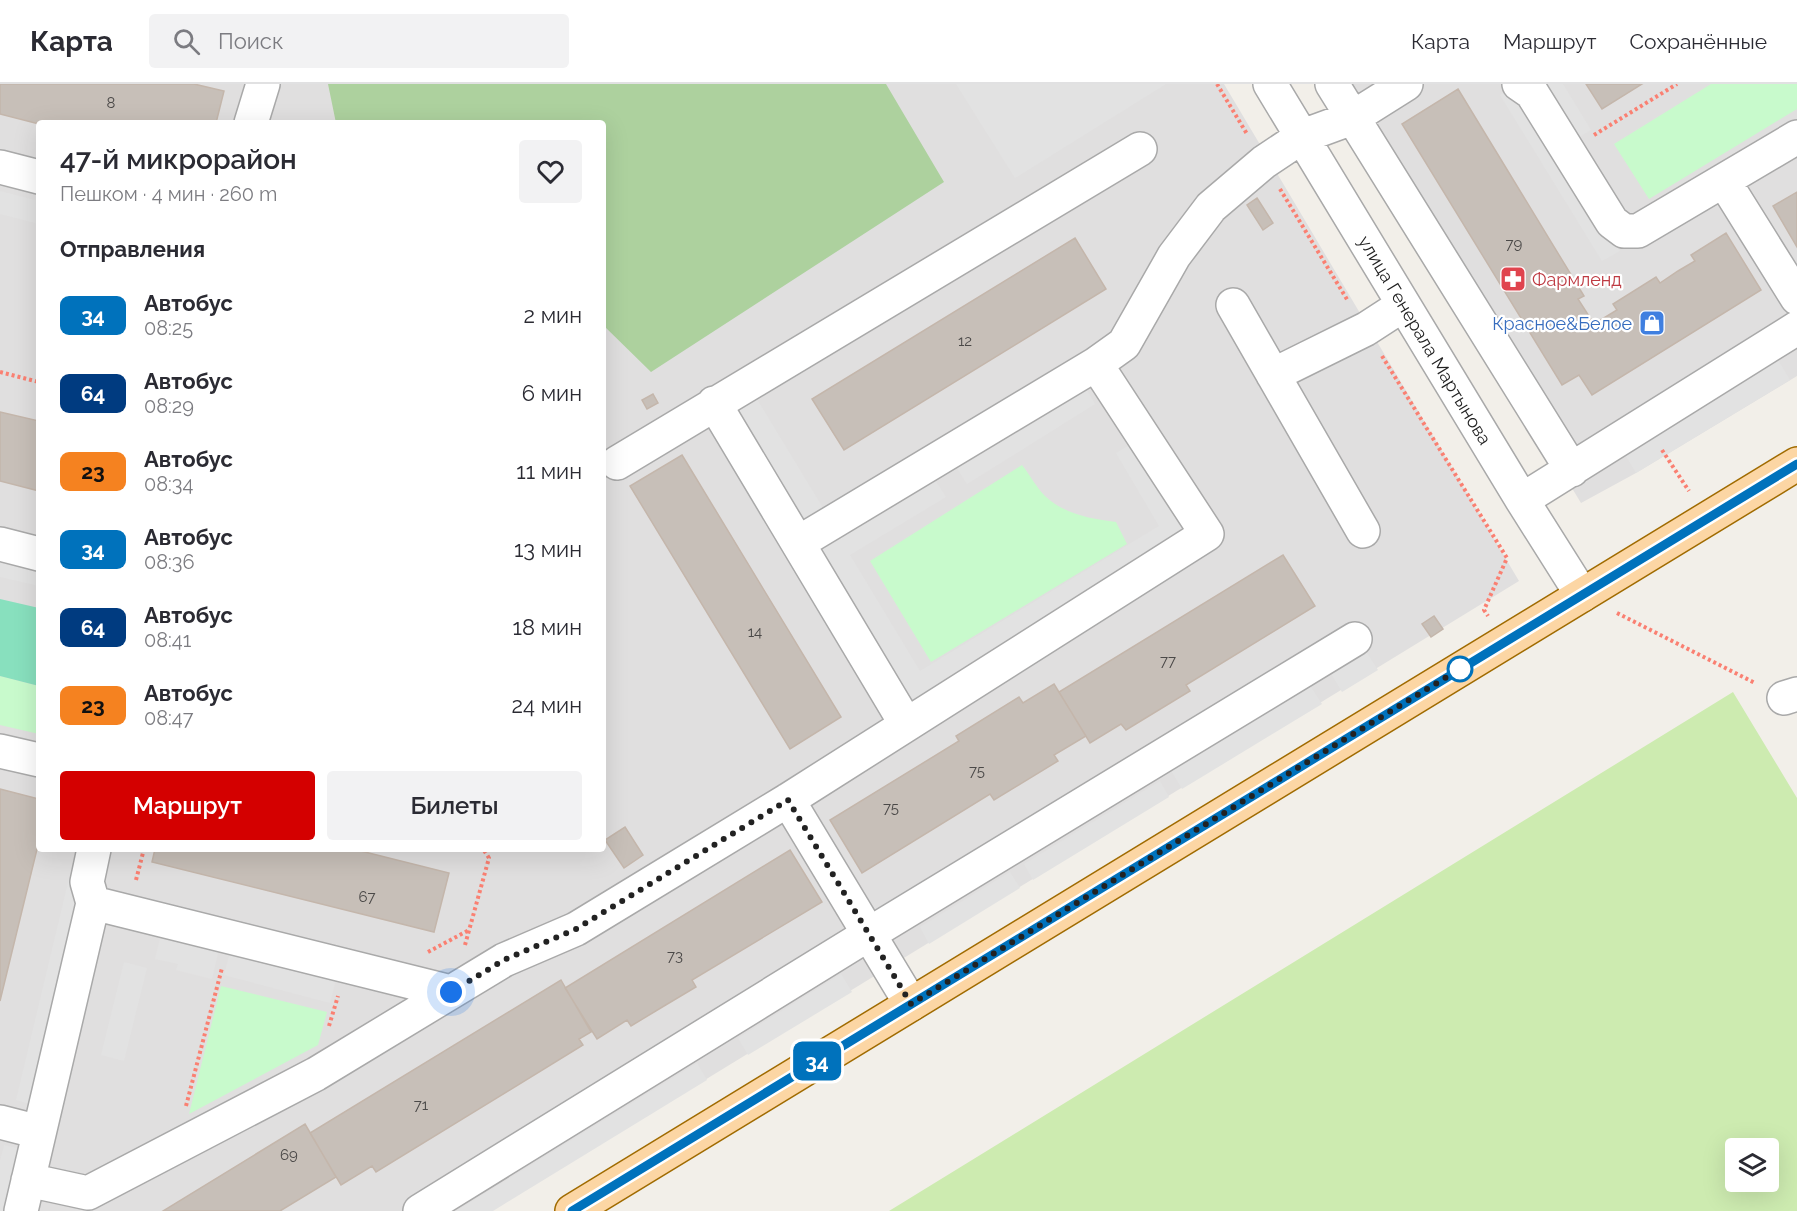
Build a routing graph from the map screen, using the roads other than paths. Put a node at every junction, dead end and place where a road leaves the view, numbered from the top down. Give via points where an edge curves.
1 (263, 84) edge
2 (1270, 84) edge
3 (1332, 84) edge
4 (1406, 84) edge
5 (1519, 84) edge
6 (1352, 118) junction
7 (252, 120) edge
8 (1303, 136) junction
9 (1797, 137) edge
10 (1140, 149) dead end
11 (0, 167) edge
12 (36, 176) edge
13 (1724, 181) junction
14 (1797, 298) edge
15 (1233, 305) dead end
16 (1403, 305) junction
17 (1797, 328) edge
18 (1096, 364) junction
19 (1273, 375) junction
20 (714, 403) junction
21 (617, 463) dead end
22 (1797, 464) edge
23 (1572, 470) junction
24 (1522, 500) junction
25 (1363, 531) dead end
26 (798, 543) junction
27 (0, 544) edge
28 (36, 553) edge
29 (1582, 595) junction
30 (1355, 639) dead end
31 (906, 724) junction
32 (0, 751) edge
33 (36, 759) edge
34 (788, 800) junction
35 (93, 852) edge
36 (93, 903) junction
37 (869, 934) junction
38 (451, 992) junction
39 (911, 1004) junction
40 (0, 1122) edge
41 (39, 1132) junction
42 (24, 1196) edge
43 (420, 1211) edge
44 (572, 1211) edge

1 - 7 street
2 - 8 street, улица Генерала Мартынова
3 - 6 street
4 - 6 street
5 - 13 street via 1532,93 1612,222 1624,231 1638,231
6 - 8 street
6 - 23 street
8 - 16 street, улица Генерала Мартынова
8 - 18 street via 1264,162 1211,207 1174,256 1124,344
9 - 13 street
10 - 20 street
11 - 12 street
13 - 14 street
15 - 19 street
16 - 19 street via 1366,329
16 - 24 street, улица Генерала Мартынова
17 - 23 street
18 - 26 street
18 - 31 street via 1207,534
19 - 25 street
20 - 21 street
20 - 26 street
22 - 29 main road
23 - 24 street
24 - 29 street, улица Генерала Мартынова
26 - 31 street
27 - 28 street
29 - 39 main road
30 - 37 street
31 - 34 street
32 - 33 street
34 - 37 street
34 - 38 street via 576,929 504,960
35 - 36 street via 87,882
36 - 38 street
36 - 41 street
37 - 39 street
37 - 43 street
38 - 42 street via 316,1074 88,1193
39 - 44 main road
40 - 41 street
41 - 42 street

